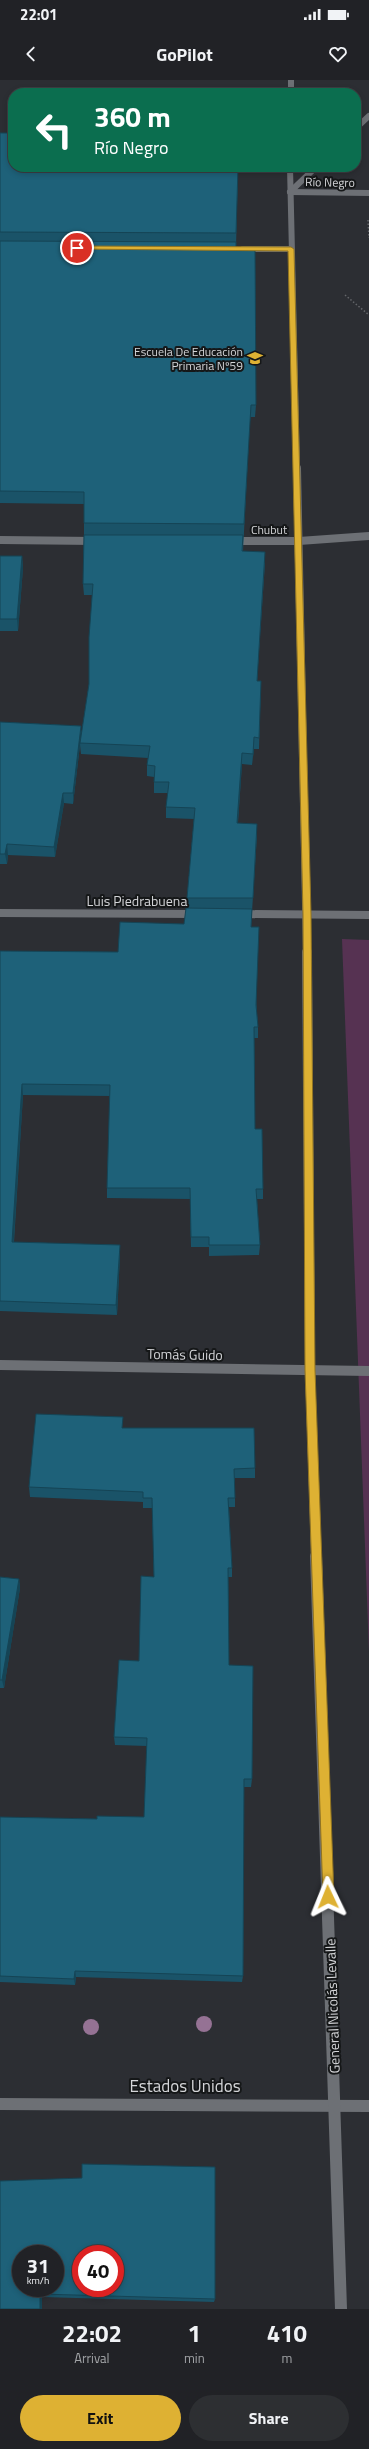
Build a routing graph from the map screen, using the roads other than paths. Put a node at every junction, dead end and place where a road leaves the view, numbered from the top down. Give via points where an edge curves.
1 (290, 172) edge
2 (311, 172) edge
3 (290, 192) junction
4 (369, 193) edge
5 (236, 249) edge
6 (291, 249) junction
7 (369, 536) edge
8 (0, 540) edge
9 (102, 541) edge
10 (220, 541) edge
11 (299, 541) junction
12 (0, 913) edge
13 (205, 914) edge
14 (228, 914) edge
15 (307, 914) junction
16 (369, 915) edge
17 (0, 1365) edge
18 (310, 1370) junction
19 (369, 1371) edge
20 (0, 2104) edge
21 (336, 2104) junction
22 (369, 2106) edge
23 (341, 2309) edge

1 - 3 street, General Nicolás Levalle
2 - 3 street
3 - 4 street, Río Negro
3 - 6 street, General Nicolás Levalle
5 - 6 street
6 - 11 street, General Nicolás Levalle
7 - 11 street, Chubut
8 - 9 street
10 - 11 street, Chubut
11 - 15 street, General Nicolás Levalle
12 - 13 street, Luis Piedrabuena
14 - 15 street
15 - 16 street
15 - 18 street, General Nicolás Levalle
17 - 18 street, Tomás Guido
18 - 19 street, Tomás Guido
18 - 21 street, General Nicolás Levalle
20 - 21 street, Estados Unidos
21 - 22 street, Estados Unidos
21 - 23 street, General Nicolás Levalle

